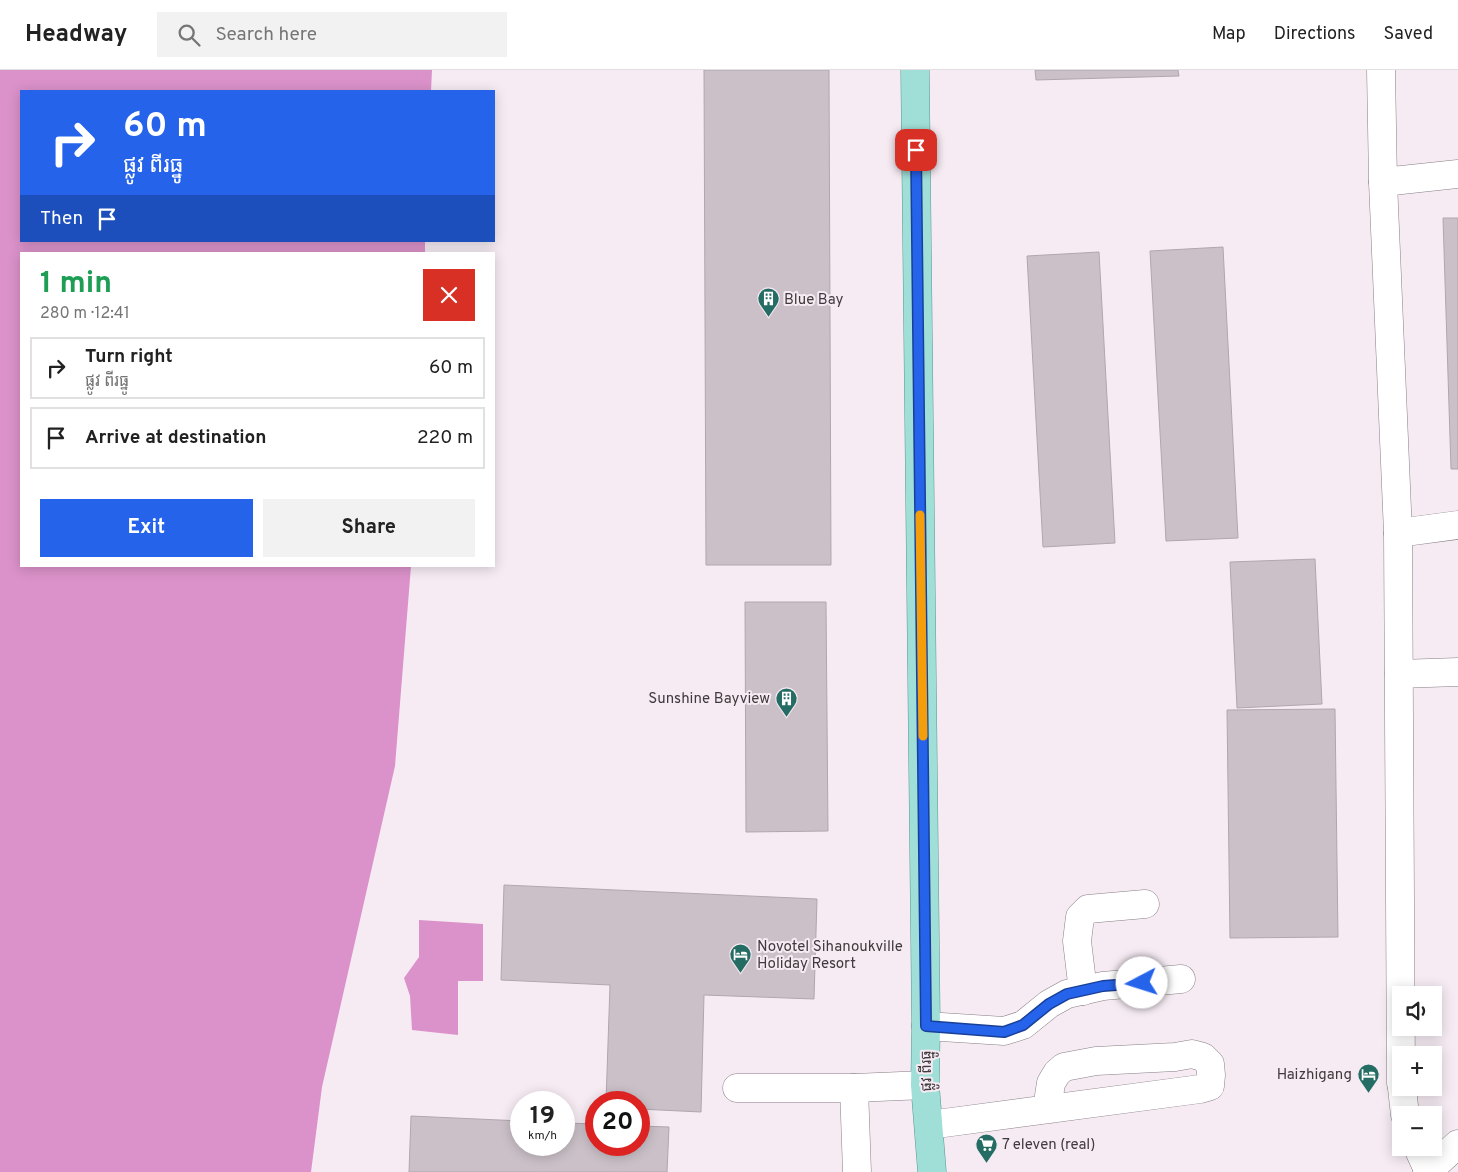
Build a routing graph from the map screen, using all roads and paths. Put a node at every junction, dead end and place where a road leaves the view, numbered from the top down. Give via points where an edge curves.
1 (915, 70) edge
2 (1381, 70) edge
3 (1458, 174) edge
4 (1383, 182) junction
5 (1458, 525) edge
6 (1398, 532) junction
7 (1458, 672) edge
8 (1399, 674) junction
9 (1146, 904) dead end
10 (1181, 979) dead end
11 (1083, 991) junction
12 (926, 1026) junction
13 (1401, 1046) edge
14 (925, 1085) junction
15 (736, 1088) dead end
16 (854, 1088) junction
17 (1050, 1109) junction
18 (929, 1125) junction
19 (1458, 1144) edge
20 (1426, 1166) edge
21 (857, 1172) edge
22 (932, 1172) edge

1 - 12 main road, ផ្លូវ ពីរធ្នូ
2 - 4 street
3 - 4 street
4 - 6 street
5 - 6 street
6 - 8 street
7 - 8 street
8 - 13 street
9 - 11 street via 1088,908 1080,917 1077,941
10 - 11 street via 1103,986
11 - 12 street via 1067,994 1023,1025 1004,1032
12 - 14 main road, ផ្លូវ ពីរធ្នូ
14 - 16 street
14 - 18 main road, ផ្លូវ ពីរធ្នូ
15 - 16 street
16 - 21 street
17 - 17 street via 1051,1083 1064,1067 1192,1054 1203,1057 1210,1064 1210,1086 1200,1090
17 - 18 street
18 - 22 main road, ផ្លូវ ពីរធ្នូ
19 - 20 street

